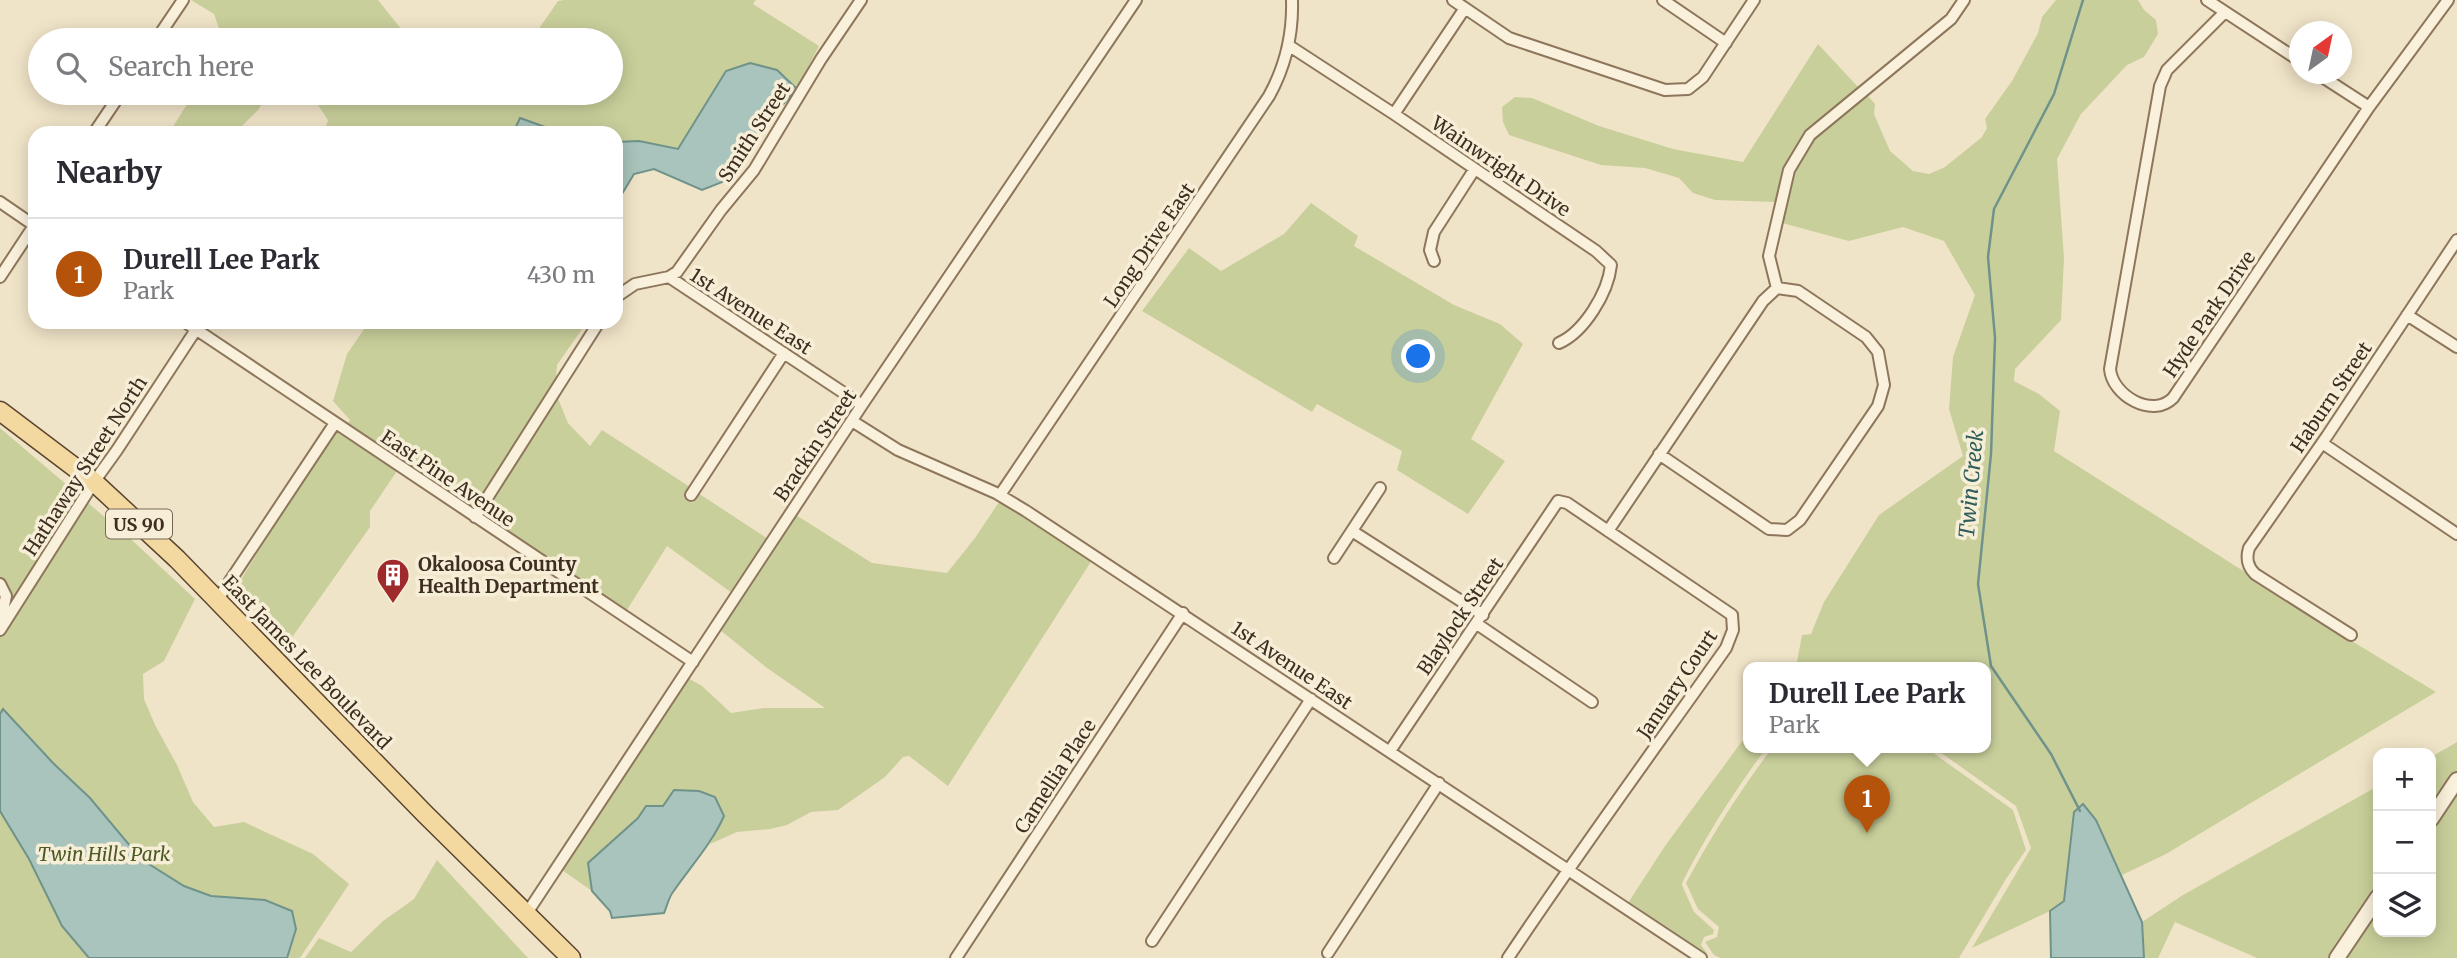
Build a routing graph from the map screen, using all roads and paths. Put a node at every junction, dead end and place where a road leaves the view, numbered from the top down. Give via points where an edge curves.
1 (183, 0) edge
2 (861, 0) edge
3 (1136, 0) edge
4 (1292, 0) edge
5 (1453, 0) edge
6 (1663, 0) edge
7 (1754, 0) edge
8 (1964, 0) edge
9 (2207, 0) edge
10 (2448, 0) edge
11 (1465, 8) junction
12 (2225, 12) junction
13 (164, 28) edge
14 (1726, 43) junction
15 (1288, 45) junction
16 (2289, 54) edge
17 (2333, 84) edge
18 (113, 105) edge
19 (2369, 107) junction
20 (1394, 114) junction
21 (99, 126) edge
22 (1474, 170) junction
23 (0, 202) edge
24 (28, 220) edge
25 (28, 235) edge
26 (2457, 240) edge
27 (1434, 261) dead end
28 (0, 277) edge
29 (669, 277) junction
30 (1777, 288) junction
31 (623, 292) edge
32 (2407, 315) junction
33 (191, 329) edge
34 (201, 329) edge
35 (594, 329) edge
36 (1559, 343) dead end
37 (2457, 347) edge
38 (784, 353) junction
39 (862, 405) junction
40 (0, 411) edge
41 (852, 421) junction
42 (335, 423) junction
43 (2322, 443) junction
44 (1659, 454) junction
45 (94, 482) junction
46 (1380, 488) dead end
47 (691, 495) dead end
48 (1000, 495) junction
49 (1558, 501) joint
50 (475, 517) junction
51 (1352, 531) junction
52 (1608, 531) junction
53 (2457, 534) edge
54 (1334, 558) dead end
55 (0, 584) edge
56 (218, 599) junction
57 (1182, 613) junction
58 (1480, 619) junction
59 (0, 628) edge
60 (2350, 635) dead end
61 (693, 662) junction
62 (1311, 699) junction
63 (1592, 702) dead end
64 (1390, 751) junction
65 (2457, 780) edge
66 (1439, 783) junction
67 (2436, 812) edge
68 (1566, 869) junction
69 (2373, 904) edge
70 (527, 913) junction
71 (1152, 941) dead end
72 (1328, 953) dead end
73 (959, 957) edge
74 (571, 958) edge
75 (1508, 958) edge
76 (1701, 958) edge
77 (2337, 958) edge

1 - 13 street
2 - 29 street, Smith Street via 754,170
3 - 39 street, Brackin Street
4 - 15 street, Long Drive East
5 - 11 street
6 - 14 street
7 - 14 street
8 - 30 street via 1951,19 1810,135 1789,170 1769,256
9 - 12 street
10 - 19 street, Hyde Park Drive
11 - 14 street via 1510,38 1665,90 1688,89 1703,77
11 - 20 street
12 - 16 street
12 - 19 street, Hyde Park Drive via 2167,70 2160,86 2110,369 2113,383 2133,398 2155,407 2173,398
15 - 20 street, Wainwright Drive
15 - 48 street, Long Drive East via 1262,108
17 - 19 street
18 - 21 street
20 - 22 street, Wainwright Drive
22 - 27 street via 1434,232 1430,250
22 - 36 street, Wainwright Drive via 1611,265 1609,280 1581,328
23 - 24 street
25 - 28 street
26 - 32 street, Haburn Street
29 - 31 street, 1st Avenue East via 635,284
29 - 38 street, 1st Avenue East
30 - 44 street via 1763,301
30 - 44 street via 1798,291 1866,337 1878,352 1884,385 1878,406 1800,520 1787,530 1769,528
32 - 37 street
32 - 43 street, Haburn Street
33 - 45 street, Hathaway Street North
34 - 42 street, East Pine Avenue
35 - 50 street
38 - 39 street, 1st Avenue East
38 - 47 street
39 - 41 street, Brackin Street
40 - 45 main road, East James Lee Boulevard / US 90
41 - 48 street, 1st Avenue East via 898,450
41 - 61 street, Brackin Street
42 - 50 street, East Pine Avenue
42 - 56 street
43 - 53 street
43 - 60 street, Haburn Street via 2249,548 2247,562 2255,574
44 - 52 street
45 - 56 main road, East James Lee Boulevard / US 90
45 - 59 street, Hathaway Street North
46 - 51 street
48 - 57 street, 1st Avenue East
49 - 52 street, January Court
49 - 58 street, Blaylock Street
50 - 61 street, East Pine Avenue
51 - 54 street
51 - 58 street
52 - 68 street, January Court via 1732,615 1733,630 1726,648 1598,831
55 - 59 street via 6,596
56 - 70 main road, East James Lee Boulevard / US 90
57 - 62 street, 1st Avenue East
57 - 73 street, Camellia Place
58 - 63 street
58 - 64 street, Blaylock Street
61 - 70 street, Brackin Street
62 - 64 street, 1st Avenue East
62 - 71 street
64 - 66 street, 1st Avenue East
65 - 67 street
66 - 68 street, 1st Avenue East
66 - 72 street
68 - 75 street
68 - 76 street, 1st Avenue East
69 - 77 street
70 - 74 main road, East James Lee Boulevard / US 90

